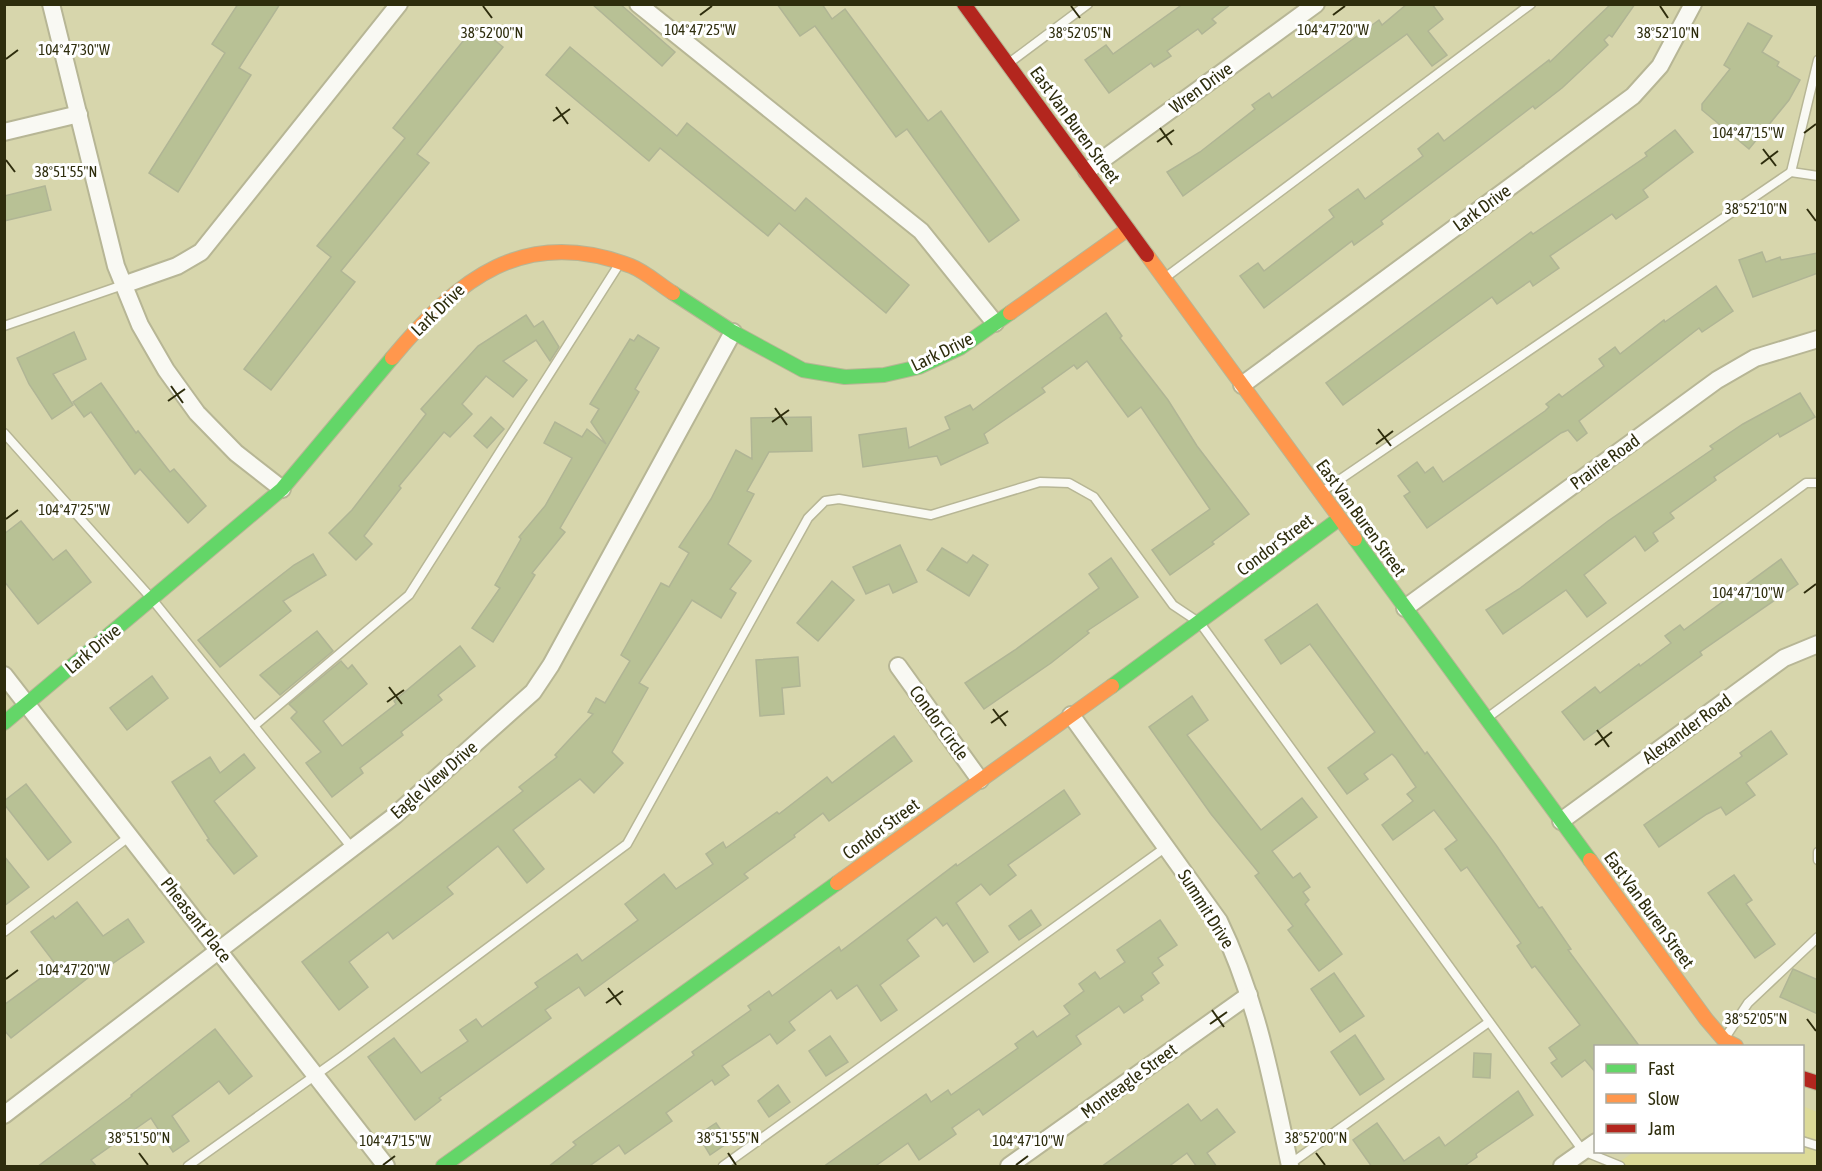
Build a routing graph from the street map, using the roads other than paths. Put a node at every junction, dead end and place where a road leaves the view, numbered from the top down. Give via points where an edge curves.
1 (51, 4) edge
2 (399, 4) edge
3 (638, 4) edge
4 (964, 4) edge
5 (1088, 4) edge
6 (1316, 4) edge
7 (1531, 4) edge
8 (1693, 4) edge
9 (1818, 60) edge
10 (1007, 64) junction
11 (78, 114) junction
12 (4, 132) edge
13 (1087, 171) junction
14 (1791, 172) junction
15 (1818, 176) edge
16 (1128, 229) junction
17 (620, 263) junction
18 (1164, 278) junction
19 (123, 285) junction
20 (995, 323) junction
21 (4, 326) edge
22 (734, 332) junction
23 (1818, 339) edge
24 (1242, 385) junction
25 (4, 433) edge
26 (1818, 483) edge
27 (282, 489) junction
28 (1320, 492) junction
29 (1340, 519) junction
30 (152, 599) junction
31 (1405, 608) junction
32 (1200, 623) junction
33 (1818, 644) edge
34 (898, 666) dead end
35 (4, 675) edge
36 (28, 704) junction
37 (1071, 715) junction
38 (1486, 718) junction
39 (4, 723) edge
40 (254, 726) junction
41 (980, 780) junction
42 (1562, 820) junction
43 (130, 836) junction
44 (1166, 847) junction
45 (352, 848) junction
46 (1818, 852) edge
47 (1818, 860) edge
48 (4, 932) edge
49 (1818, 937) edge
50 (218, 950) junction
51 (1249, 995) junction
52 (1489, 1022) junction
53 (1726, 1044) edge
54 (315, 1076) junction
55 (4, 1115) edge
56 (1589, 1146) edge
57 (1599, 1153) edge
58 (1289, 1166) edge
59 (188, 1167) edge
60 (386, 1167) edge
61 (442, 1167) edge
62 (723, 1167) edge
63 (1009, 1167) edge
64 (1562, 1167) edge
65 (1620, 1167) edge

1 - 11 street
2 - 19 street via 201,252 177,266
3 - 20 street via 921,231
4 - 10 street, East Van Buren Street
5 - 10 lane
6 - 13 street, Wren Drive
7 - 18 lane
8 - 24 street, Lark Drive via 1660,66 1633,96
9 - 14 lane
10 - 13 street, East Van Buren Street
11 - 12 street
11 - 19 street
13 - 16 street, East Van Buren Street
14 - 15 lane
14 - 28 lane
16 - 18 street, East Van Buren Street
16 - 20 street, Lark Drive
17 - 22 street, Lark Drive via 633,267
17 - 27 street, Lark Drive via 589,254 543,253 504,262 467,282 425,319
17 - 40 lane via 409,595
18 - 24 street, East Van Buren Street
19 - 21 lane
19 - 27 street via 151,343 197,413 237,453
20 - 22 street, Lark Drive via 960,348 919,367 884,375 845,377 803,370
22 - 45 street, Eagle View Drive via 533,692 393,817
23 - 31 street, Prairie Road via 1755,358 1716,380
24 - 28 street, East Van Buren Street
25 - 30 lane
26 - 38 lane via 1806,483
27 - 30 street, Lark Drive
28 - 29 street, East Van Buren Street
29 - 31 street, East Van Buren Street
29 - 32 street, Condor Street
30 - 36 street, Lark Drive
30 - 40 lane
31 - 38 street, East Van Buren Street
32 - 37 street, Condor Street
32 - 52 lane
32 - 54 lane via 1173,605 1094,497 1069,483 1040,482 931,515 839,499 825,501 808,518 627,844
33 - 42 street, Alexander Road via 1784,658
34 - 41 street, Condor Circle
35 - 36 street, Pheasant Place
36 - 39 street, Lark Drive
36 - 43 street, Pheasant Place
37 - 41 street, Condor Street
37 - 44 street, Summit Drive
38 - 42 street, East Van Buren Street
40 - 45 lane
41 - 61 street, Condor Street
42 - 53 street, East Van Buren Street
43 - 48 lane
43 - 50 street, Pheasant Place
44 - 51 street, Summit Drive via 1219,921
44 - 62 lane
45 - 50 street, Eagle View Drive
46 - 47 lane
49 - 53 lane via 1748,1003
50 - 54 street, Pheasant Place
50 - 55 street, Eagle View Drive
51 - 58 street, Summit Drive via 1267,1055
51 - 63 street, Monteagle Street
52 - 56 lane
52 - 58 lane
54 - 59 lane
54 - 60 street, Pheasant Place
56 - 64 street
57 - 65 lane

